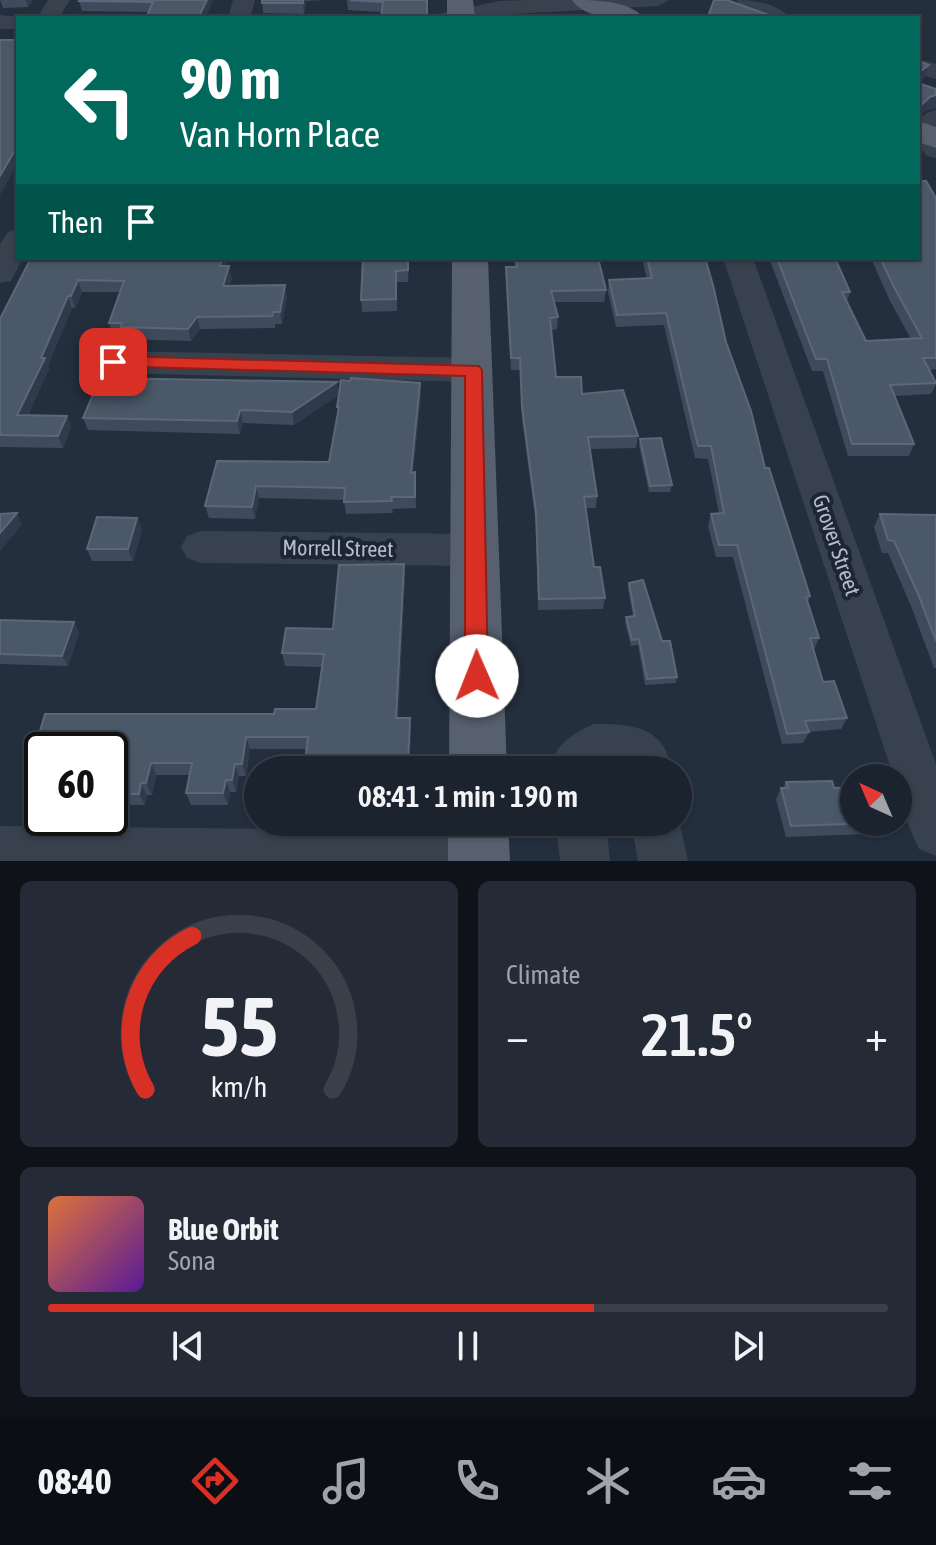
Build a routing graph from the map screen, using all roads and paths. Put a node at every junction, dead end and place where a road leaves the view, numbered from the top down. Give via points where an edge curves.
1 (658, 0) edge
2 (748, 0) edge
3 (587, 1) edge
4 (622, 6) edge
5 (524, 12) edge
6 (458, 13) edge
7 (775, 16) edge
8 (16, 242) edge
9 (470, 260) edge
10 (739, 260) edge
11 (0, 274) edge
12 (113, 362) dead end
13 (473, 370) junction
14 (201, 547) dead end
15 (475, 550) junction
16 (478, 756) edge
17 (583, 756) edge
18 (641, 756) edge
19 (936, 832) edge
20 (582, 836) edge
21 (659, 836) edge
22 (479, 846) edge
23 (0, 851) edge
24 (585, 861) edge
25 (663, 861) edge

1 - 4 street
2 - 7 street
3 - 4 main road
3 - 5 street
5 - 6 street
8 - 11 street
9 - 13 main road
10 - 19 street, Grover Street
12 - 13 street
13 - 15 main road
14 - 15 street, Morrell Street
15 - 16 main road
17 - 18 street via 594,746 632,746
20 - 24 street
21 - 25 street
22 - 23 street

